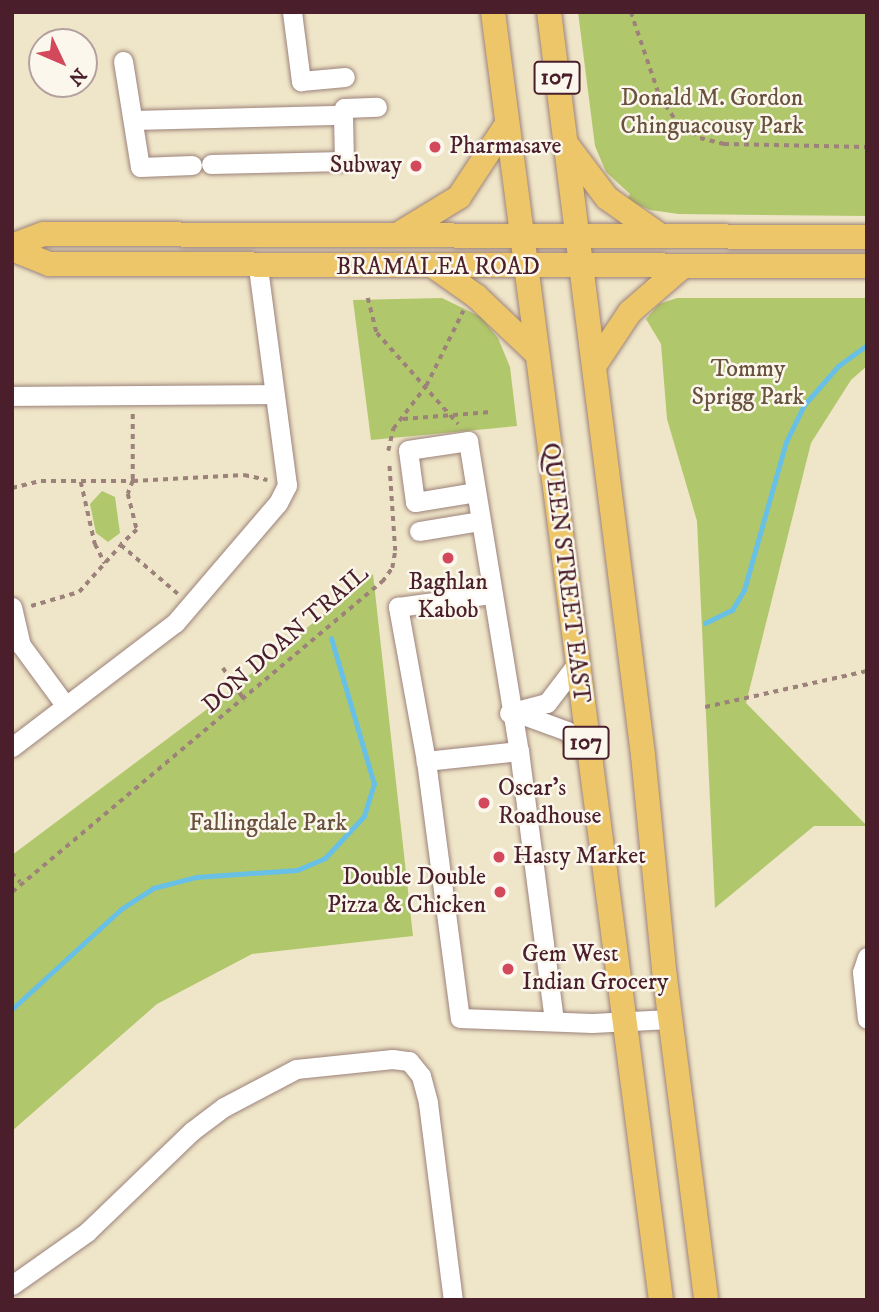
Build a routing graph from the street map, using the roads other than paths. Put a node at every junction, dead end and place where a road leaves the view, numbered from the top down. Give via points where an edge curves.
1 (292, 12) edge
2 (493, 12) edge
3 (549, 12) edge
4 (123, 61) dead end
5 (345, 77) dead end
6 (377, 107) dead end
7 (343, 115) junction
8 (132, 120) junction
9 (507, 124) junction
10 (566, 144) junction
11 (577, 234) junction
12 (658, 234) junction
13 (396, 235) junction
14 (522, 235) junction
15 (867, 237) edge
16 (12, 248) edge
17 (867, 266) edge
18 (258, 267) junction
19 (682, 267) junction
20 (436, 268) junction
21 (526, 268) junction
22 (581, 268) junction
23 (537, 354) junction
24 (594, 366) junction
25 (274, 394) junction
26 (12, 396) edge
27 (476, 492) junction
28 (480, 521) junction
29 (419, 530) dead end
30 (492, 594) junction
31 (13, 609) edge
32 (576, 665) junction
33 (65, 705) junction
34 (513, 713) junction
35 (12, 747) edge
36 (519, 751) junction
37 (588, 756) junction
38 (426, 761) junction
39 (867, 957) edge
40 (554, 1019) junction
41 (670, 1019) junction
42 (867, 1019) edge
43 (625, 1023) junction
44 (12, 1285) edge
45 (453, 1300) edge
46 (661, 1300) edge
47 (706, 1300) edge

1 - 5 street via 301,81
2 - 9 main road, QUEEN STREET EAST / 107
3 - 10 main road, 107
4 - 8 street
6 - 7 street via 344,108
7 - 8 street
7 - 8 street via 344,161 140,167
9 - 13 main road via 459,197
9 - 14 main road, QUEEN STREET EAST / 107
10 - 11 main road, 107
10 - 12 main road via 607,198
11 - 12 main road, BRAMALEA ROAD
11 - 14 main road, BRAMALEA ROAD
11 - 22 main road, 107
12 - 15 main road, BRAMALEA ROAD
13 - 14 main road, BRAMALEA ROAD
13 - 16 main road, BRAMALEA ROAD via 44,234
14 - 21 main road, QUEEN STREET EAST / 107
16 - 18 main road, BRAMALEA ROAD via 49,264
17 - 19 main road, BRAMALEA ROAD
18 - 20 main road, BRAMALEA ROAD
18 - 25 street
19 - 22 main road, BRAMALEA ROAD
19 - 24 main road via 630,312
20 - 21 main road, BRAMALEA ROAD
20 - 23 main road via 476,296
21 - 22 main road, BRAMALEA ROAD
21 - 23 main road, QUEEN STREET EAST / 107
22 - 24 main road, 107
23 - 32 main road, QUEEN STREET EAST / 107
24 - 41 main road, 107 via 643,755
25 - 26 street
25 - 33 street via 286,485 278,503 174,622
27 - 27 street via 468,441 408,450 415,502
27 - 28 street
28 - 29 street
28 - 30 street
30 - 34 street
30 - 38 street via 398,607
31 - 33 street via 21,645
32 - 34 street via 547,704
32 - 37 main road, QUEEN STREET EAST / 107
33 - 35 street
34 - 36 street
34 - 37 street via 567,731
36 - 38 street
36 - 40 street
37 - 43 main road, QUEEN STREET EAST / 107
38 - 40 street via 460,1018
39 - 42 street via 862,972
40 - 43 street
41 - 43 street
41 - 47 main road, 107
43 - 46 main road, QUEEN STREET EAST / 107
44 - 45 street via 88,1232 192,1131 224,1107 296,1069 392,1059 410,1061 421,1076 428,1103

